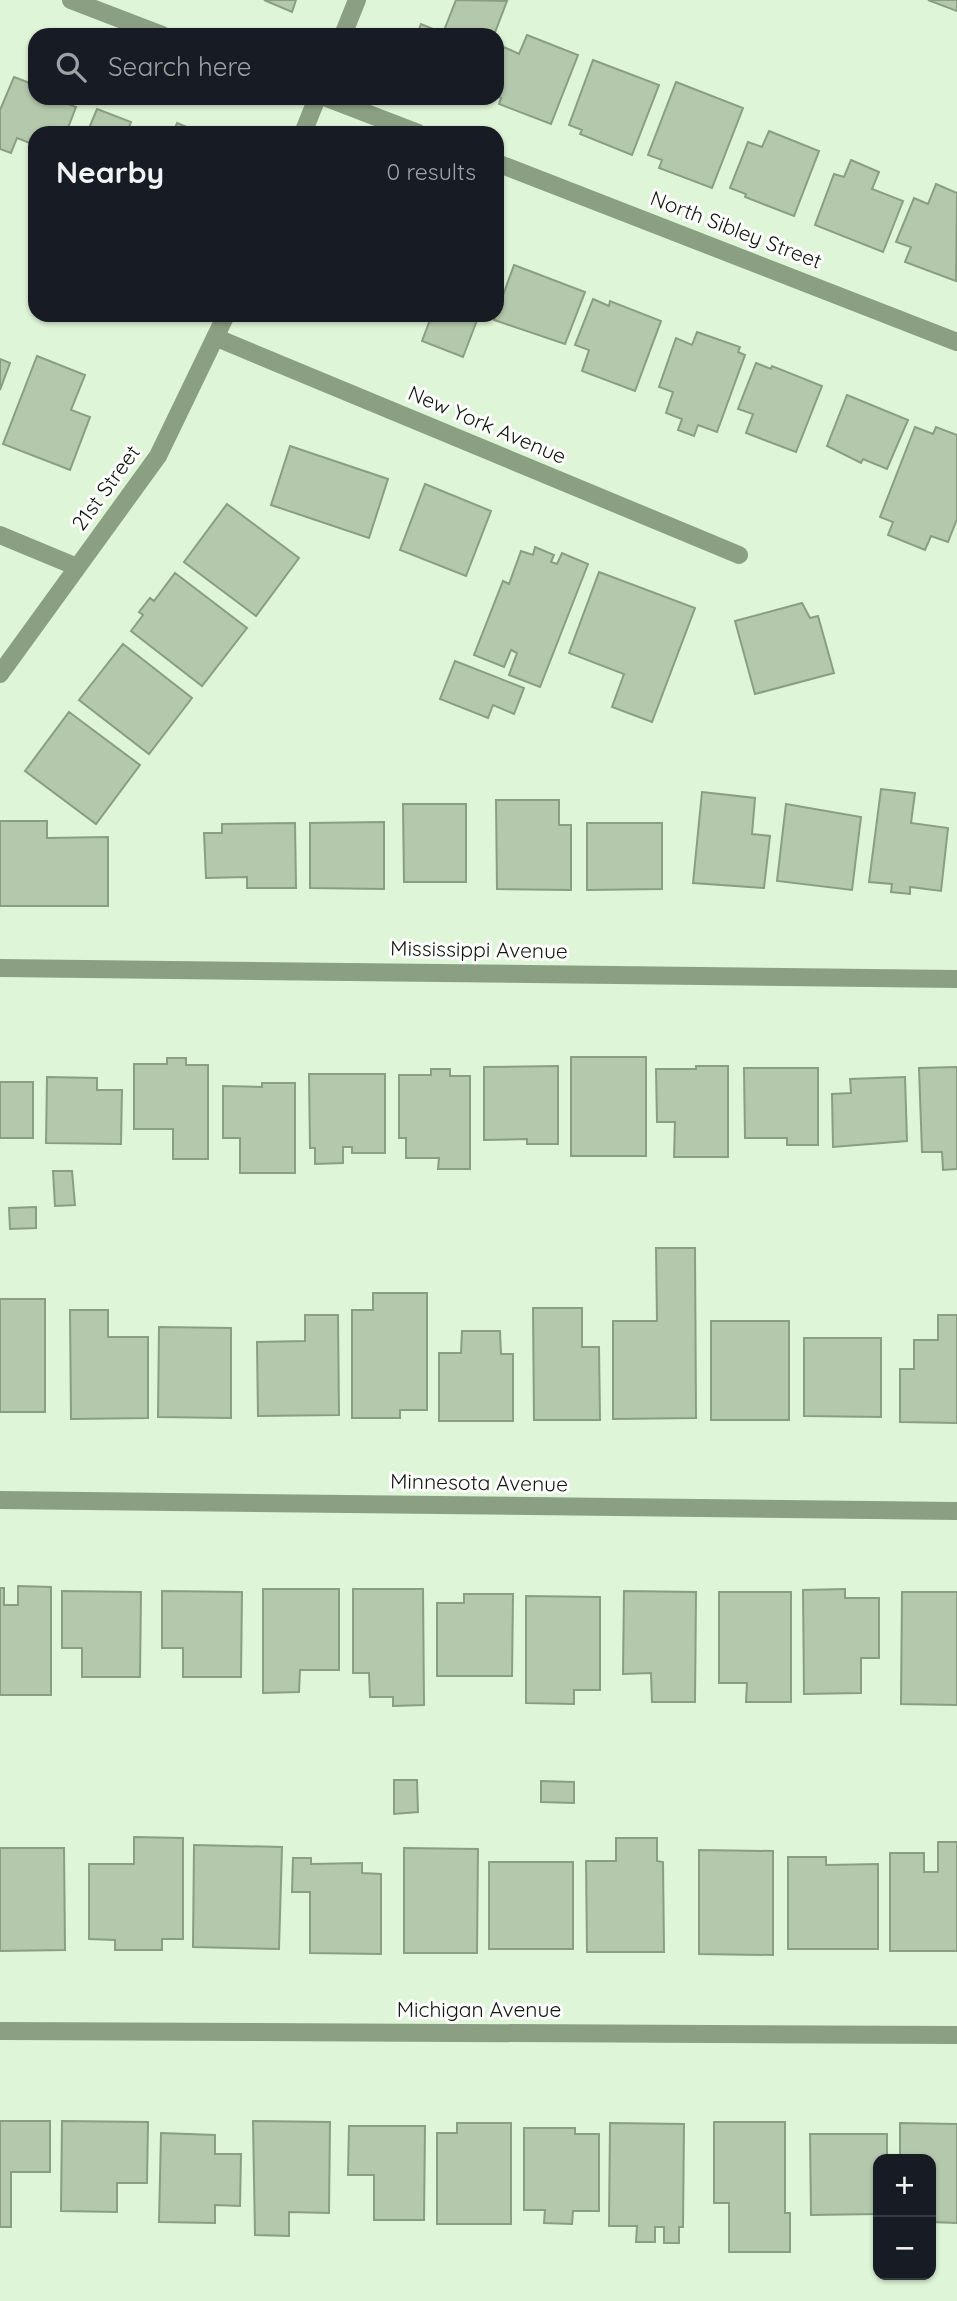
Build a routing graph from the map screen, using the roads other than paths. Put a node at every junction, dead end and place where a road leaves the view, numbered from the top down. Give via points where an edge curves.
1 (71, 0) edge
2 (357, 0) edge
3 (144, 28) edge
4 (346, 28) edge
5 (314, 105) edge
6 (345, 105) edge
7 (306, 126) edge
8 (400, 126) edge
9 (504, 166) edge
10 (223, 322) edge
11 (217, 338) junction
12 (957, 342) edge
13 (0, 535) edge
14 (739, 555) dead end
15 (76, 567) junction
16 (0, 674) edge
17 (0, 968) edge
18 (957, 979) edge
19 (0, 1500) edge
20 (957, 1511) edge
21 (0, 2031) edge
22 (957, 2035) edge

1 - 3 street
2 - 4 street
5 - 7 street
6 - 8 street
9 - 12 street, North Sibley Street
10 - 11 street, 21st Street
11 - 14 street, New York Avenue
11 - 15 street, 21st Street via 158,456
13 - 15 street
15 - 16 street, 21st Street
17 - 18 street, Mississippi Avenue
19 - 20 street, Minnesota Avenue
21 - 22 street, Michigan Avenue

